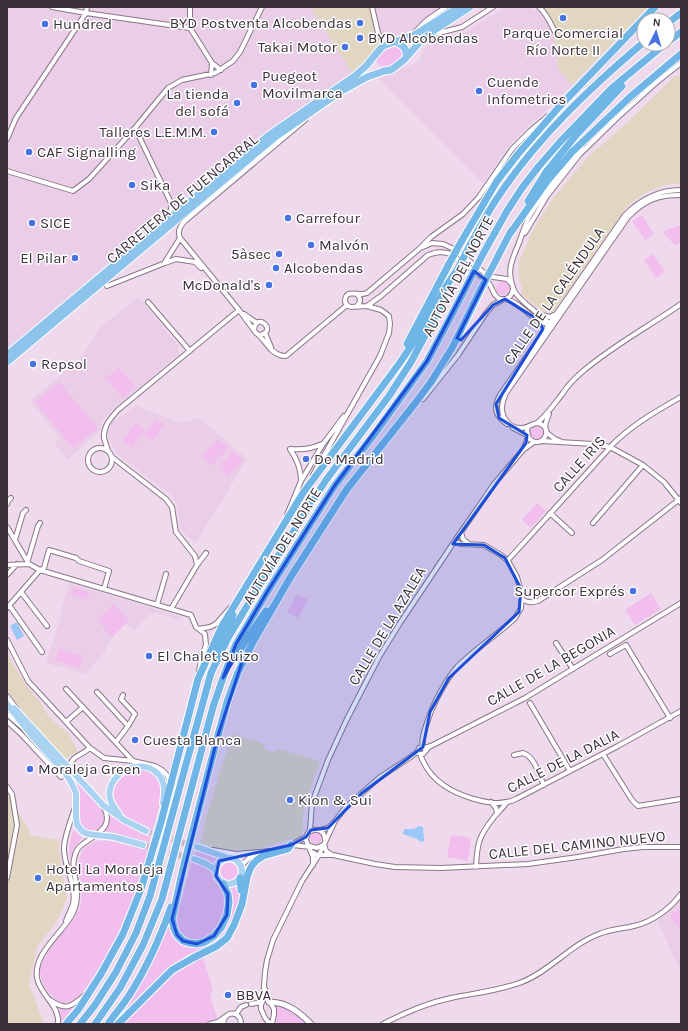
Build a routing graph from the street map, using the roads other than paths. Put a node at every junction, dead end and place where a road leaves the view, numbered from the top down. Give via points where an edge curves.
1 (52, 7) edge
2 (87, 7) edge
3 (190, 7) edge
4 (262, 7) edge
5 (372, 7) edge
6 (446, 7) edge
7 (459, 7) edge
8 (470, 7) edge
9 (494, 7) edge
10 (539, 7) edge
11 (655, 7) edge
12 (543, 9) edge
13 (86, 13) junction
14 (190, 28) junction
15 (555, 32) dead end
16 (409, 37) junction
17 (425, 38) junction
18 (394, 42) junction
19 (636, 49) edge
20 (656, 52) edge
21 (681, 54) edge
22 (375, 56) junction
23 (406, 57) junction
24 (681, 62) edge
25 (212, 64) junction
26 (638, 67) junction
27 (221, 70) junction
28 (384, 71) junction
29 (211, 74) junction
30 (559, 107) junction
31 (316, 109) junction
32 (136, 128) junction
33 (595, 130) junction
34 (7, 139) edge
35 (7, 171) edge
36 (681, 190) edge
37 (681, 194) edge
38 (168, 219) junction
39 (509, 235) junction
40 (180, 238) junction
41 (518, 245) junction
42 (419, 249) junction
43 (128, 260) junction
44 (165, 263) junction
45 (456, 271) junction
46 (212, 278) junction
47 (500, 279) junction
48 (512, 283) junction
49 (107, 286) joint
50 (492, 289) junction
51 (514, 289) junction
52 (357, 294) junction
53 (505, 299) junction
54 (148, 302) dead end
55 (681, 304) edge
56 (347, 305) junction
57 (357, 306) junction
58 (367, 306) junction
59 (239, 310) junction
60 (541, 315) junction
61 (558, 315) junction
62 (537, 319) junction
63 (258, 323) junction
64 (550, 324) junction
65 (254, 330) junction
66 (265, 333) junction
67 (545, 334) junction
68 (259, 335) junction
69 (190, 351) junction
70 (272, 351) junction
71 (7, 355) edge
72 (7, 362) edge
73 (379, 390) junction
74 (681, 397) edge
75 (354, 403) junction
76 (413, 406) junction
77 (549, 412) junction
78 (537, 423) junction
79 (529, 426) junction
80 (546, 430) junction
81 (527, 436) junction
82 (104, 438) junction
83 (542, 441) junction
84 (534, 442) junction
85 (564, 442) junction
86 (323, 444) junction
87 (98, 448) junction
88 (610, 448) junction
89 (523, 450) junction
90 (108, 451) junction
91 (112, 457) junction
92 (124, 466) junction
93 (643, 466) junction
94 (110, 468) junction
95 (301, 481) junction
96 (303, 493) junction
97 (11, 498) dead end
98 (680, 500) edge
99 (7, 504) edge
100 (293, 508) junction
101 (26, 510) dead end
102 (550, 513) junction
103 (40, 523) dead end
104 (593, 523) dead end
105 (7, 527) edge
106 (282, 527) junction
107 (461, 531) junction
108 (572, 533) dead end
109 (15, 540) junction
110 (454, 542) junction
111 (470, 544) junction
112 (206, 553) dead end
113 (508, 561) junction
114 (28, 562) junction
115 (17, 564) junction
116 (7, 565) edge
117 (197, 565) junction
118 (40, 570) junction
119 (166, 574) dead end
120 (7, 575) edge
121 (290, 578) junction
122 (104, 589) junction
123 (21, 592) junction
124 (522, 599) junction
125 (681, 602) edge
126 (235, 603) junction
127 (157, 605) junction
128 (8, 607) edge
129 (171, 609) junction
130 (47, 626) dead end
131 (198, 629) junction
132 (7, 640) edge
133 (556, 643) dead end
134 (42, 652) dead end
135 (610, 654) dead end
136 (573, 669) junction
137 (211, 673) junction
138 (223, 678) junction
139 (198, 679) junction
140 (66, 689) dead end
141 (97, 692) dead end
142 (123, 695) dead end
143 (7, 696) edge
144 (7, 701) edge
145 (530, 703) dead end
146 (7, 704) edge
147 (83, 707) junction
148 (681, 711) edge
149 (19, 713) junction
150 (7, 714) edge
151 (670, 718) junction
152 (7, 721) edge
153 (66, 722) junction
154 (128, 726) junction
155 (32, 736) junction
156 (116, 742) junction
157 (90, 748) junction
158 (424, 749) junction
159 (419, 753) junction
160 (603, 754) junction
161 (514, 755) dead end
162 (133, 761) junction
163 (69, 769) junction
164 (570, 771) junction
165 (61, 777) dead end
166 (544, 785) junction
167 (7, 786) edge
168 (164, 794) junction
169 (681, 800) edge
170 (76, 802) junction
171 (491, 802) junction
172 (507, 802) junction
173 (103, 805) junction
174 (497, 814) junction
175 (124, 820) junction
176 (335, 821) junction
177 (160, 822) junction
178 (320, 830) junction
179 (146, 831) tunnel mouth
180 (309, 832) junction
181 (96, 835) junction
182 (306, 837) junction
183 (324, 843) junction
184 (143, 845) tunnel mouth
185 (291, 845) junction
186 (197, 847) joint
187 (681, 847) edge
188 (310, 848) junction
189 (270, 851) junction
190 (319, 855) junction
191 (333, 855) junction
192 (228, 858) junction
193 (194, 859) tunnel mouth
194 (313, 865) junction
195 (241, 866) junction
196 (476, 867) junction
197 (215, 870) junction
198 (182, 876) junction
199 (7, 878) edge
200 (240, 878) junction
201 (223, 884) junction
202 (681, 894) edge
203 (237, 918) junction
204 (63, 927) junction
205 (101, 974) junction
206 (264, 985) junction
207 (85, 995) junction
208 (48, 998) junction
209 (269, 1001) junction
210 (262, 1002) junction
211 (251, 1004) dead end
212 (246, 1005) dead end
213 (236, 1014) junction
214 (225, 1017) junction
215 (58, 1024) edge
216 (62, 1024) edge
217 (66, 1024) edge
218 (80, 1024) edge
219 (95, 1024) edge
220 (108, 1024) edge
221 (118, 1024) edge
222 (210, 1024) edge
223 (223, 1024) edge
224 (241, 1024) edge
225 (271, 1024) edge
226 (311, 1024) edge
227 (383, 1024) edge

1 - 13 street
2 - 13 street
3 - 14 street
4 - 27 street via 240,52
5 - 18 street via 378,33 382,39
6 - 16 street via 426,20
7 - 16 highway via 423,31
8 - 17 highway
9 - 17 street via 462,27
10 - 12 street
11 - 30 highway
12 - 15 street
13 - 14 street
13 - 34 street via 16,118
14 - 25 street
16 - 18 highway
17 - 23 highway
18 - 22 highway via 380,49
18 - 23 highway via 402,44
19 - 45 highway, AUTOVÍA DEL NORTE, bridge via 560,120 526,159 500,194
20 - 26 highway, AUTOVÍA DEL NORTE
21 - 33 highway
22 - 28 highway via 375,64
22 - 38 highway, CARRETERA DE FUENCARRAL via 355,76 268,136
23 - 28 highway via 391,70
24 - 41 street via 580,154 547,196
25 - 27 street
25 - 29 street
26 - 39 highway via 546,172
26 - 138 highway, AUTOVÍA DEL NORTE, bridge via 607,94 560,142 522,188 483,254 427,361 335,485 236,644
27 - 29 street
28 - 31 highway, CARRETERA DE FUENCARRAL via 366,77
29 - 32 street via 182,80 168,88
30 - 42 street via 512,149 463,214
30 - 73 highway, bridge via 497,181
31 - 40 street via 185,221 180,227
31 - 43 highway, CARRETERA DE FUENCARRAL via 274,138
32 - 35 street via 89,179 73,191
32 - 38 street via 172,205
33 - 39 highway via 548,180
33 - 41 street via 542,196 528,219
36 - 61 street, CALLE DE LA CALÉNDULA via 661,192 647,197 625,215
37 - 61 street, CALLE DE LA CALÉNDULA via 649,200 628,217
38 - 71 highway, CARRETERA DE FUENCARRAL
39 - 76 highway, bridge via 452,348
40 - 44 street
40 - 46 street
41 - 48 street via 510,266
42 - 47 street via 432,243 443,244 454,249 486,274
42 - 52 street via 367,293
43 - 49 highway
43 - 72 highway, CARRETERA DE FUENCARRAL
44 - 46 street via 176,259 195,262
44 - 49 street
45 - 73 highway via 415,340
45 - 137 highway, AUTOVÍA DEL NORTE via 411,362 389,396 326,480 228,638
46 - 59 street
47 - 48 street
47 - 50 street via 495,282
48 - 51 street
50 - 53 street via 495,296
50 - 58 street via 487,281 451,254 436,252 428,255
51 - 53 street via 511,296
51 - 60 street via 521,299
52 - 56 street via 348,294 345,300
52 - 57 street via 360,302
53 - 62 street via 514,302
53 - 76 street via 493,305 486,313 458,355 422,400
54 - 69 street
55 - 77 street via 585,369 574,379
56 - 57 street via 351,308
56 - 70 street via 286,356
57 - 58 street
58 - 75 street via 381,310 389,316 389,333 380,356
59 - 63 street
59 - 65 street
59 - 69 street
60 - 61 street
60 - 64 street
61 - 64 street, CALLE DE LA CALÉNDULA
61 - 67 street, CALLE DE LA CALÉNDULA via 555,324
62 - 64 street
62 - 67 street
63 - 65 street
63 - 66 street via 265,324
64 - 67 street, CALLE DE LA CALÉNDULA
65 - 68 street
66 - 68 street
66 - 70 street
67 - 79 street, CALLE DE LA CALÉNDULA via 502,401 506,421 518,428
67 - 81 street, CALLE DE LA CALÉNDULA via 496,404 499,418
68 - 70 street
69 - 82 street via 118,410 106,425
73 - 96 highway
74 - 88 street, CALLE IRIS via 646,417
75 - 86 street
75 - 96 street
76 - 121 highway via 347,489
77 - 78 street
77 - 80 street
78 - 79 street
78 - 80 street
79 - 81 street
80 - 83 street via 546,436
80 - 85 street via 555,439
81 - 84 street
81 - 89 street, CALLE DE LA AZALEA
82 - 87 street
82 - 90 street
83 - 84 street
83 - 85 street
84 - 89 street, CALLE DE LA AZALEA
85 - 88 street
86 - 95 street
86 - 95 street via 314,448 290,449 297,460
87 - 90 street
87 - 94 street via 90,453 89,465 99,472
88 - 93 street
88 - 102 street, CALLE IRIS
89 - 107 street, CALLE DE LA AZALEA via 494,484
90 - 91 street
91 - 92 street
91 - 94 street
92 - 94 street via 116,465
92 - 117 street via 166,499 172,507 176,532 195,556
93 - 98 street via 664,482
93 - 104 street
95 - 106 street
96 - 100 highway
97 - 99 street
98 - 124 street via 602,560 538,600 532,602
100 - 106 highway
100 - 137 highway via 292,514 236,608 212,663
101 - 109 street via 23,512
102 - 108 street
102 - 113 street, CALLE IRIS
103 - 114 street
105 - 109 street
106 - 126 highway
107 - 110 street, CALLE DE LA AZALEA
107 - 111 street via 463,539
109 - 114 street
110 - 111 street
110 - 180 street, CALLE DE LA AZALEA via 379,657 347,719 312,803
111 - 113 street via 484,545
112 - 117 street
113 - 124 street via 517,577
114 - 115 street
114 - 118 street
115 - 116 street
115 - 120 street
117 - 129 street
118 - 122 street
118 - 122 street via 44,568 49,550 76,558 109,571
118 - 123 street
119 - 127 street
121 - 138 highway via 248,636
121 - 198 highway via 238,672 218,735
122 - 127 street
123 - 128 street
123 - 130 street
124 - 158 street via 521,608 515,618 466,658 448,678 430,712 423,735
125 - 136 street, CALLE DE LA BEGONIA
126 - 131 street via 216,624
126 - 139 highway
127 - 129 street
128 - 134 street
129 - 131 street via 191,615
131 - 139 street via 205,634 206,645
132 - 153 street via 28,681
133 - 136 street
135 - 151 street via 626,645
136 - 158 street, CALLE DE LA BEGONIA via 525,698
137 - 218 highway, AUTOVÍA DEL NORTE via 150,896 136,933 116,972
138 - 219 highway, AUTOVÍA DEL NORTE via 162,899 143,945 123,982
139 - 177 highway
140 - 147 street
141 - 154 street
142 - 154 street via 120,698 135,714
143 - 149 street
144 - 149 main road
145 - 164 street
146 - 155 main road
147 - 153 street
147 - 156 street
148 - 151 street, CALLE DE LA DALIA
149 - 163 main road
150 - 155 street
151 - 160 street, CALLE DE LA DALIA
152 - 165 street
153 - 157 street
154 - 156 street
155 - 170 main road via 65,773 76,793
156 - 162 street
157 - 162 street via 104,758
157 - 163 street via 71,762
158 - 159 street, CALLE DE LA BEGONIA via 424,754
159 - 171 street, CALLE DE LA DALIA via 427,768 444,786 463,796
159 - 176 street via 379,778 345,808
160 - 164 street, CALLE DE LA DALIA
160 - 169 street via 638,806
161 - 166 street via 523,753 529,756
162 - 168 street via 155,766 167,775
163 - 173 main road
164 - 166 street, CALLE DE LA DALIA
166 - 172 street, CALLE DE LA DALIA
167 - 199 street via 12,794 17,825
168 - 175 main road via 161,778 155,771 139,766 122,772 114,779 110,797
168 - 177 main road
170 - 181 main road via 77,825 88,834
170 - 204 street via 64,846 74,897
171 - 172 street, CALLE DE LA DALIA
171 - 174 street
172 - 174 street
173 - 175 main road
173 - 181 street via 107,813 106,823
174 - 196 street via 480,838
175 - 179 main road
176 - 178 street via 328,828
176 - 183 street
177 - 205 highway via 142,889 123,934
178 - 180 street via 314,829
178 - 183 street via 324,834
180 - 182 street
181 - 184 main road
181 - 204 street via 82,844 74,858 76,905
182 - 185 street
182 - 188 street
183 - 188 street via 317,848
183 - 190 street
183 - 191 street via 326,851
185 - 188 street
185 - 189 street
185 - 203 highway via 263,856 252,864
186 - 189 street via 236,854
186 - 192 main road
187 - 196 street, CALLE DEL CAMINO NUEVO via 633,848 564,860
188 - 190 street
188 - 194 street
189 - 195 street via 249,858
190 - 191 street, CALLE DEL CAMINO NUEVO
190 - 194 street
191 - 196 street, CALLE DEL CAMINO NUEVO via 395,867
192 - 195 main road via 238,861
192 - 197 main road via 219,862
193 - 197 main road via 205,862
194 - 206 street via 274,940 267,960
195 - 200 main road
197 - 201 main road via 218,881
198 - 201 highway via 172,919 177,934 189,943 205,942 221,928 229,902
198 - 220 highway via 148,964
200 - 201 main road via 236,883
200 - 203 highway via 241,896
202 - 227 street via 662,914 636,926 596,935 522,982 427,1004
203 - 221 highway via 227,938 172,970
204 - 208 street via 44,951 38,964 37,978
205 - 207 highway
205 - 217 highway
206 - 209 street
206 - 210 street
207 - 208 street via 66,1007 57,1005
207 - 216 highway
208 - 215 street via 56,1010
209 - 210 street
209 - 225 street via 274,1012
209 - 226 street via 289,1006
210 - 211 street
210 - 225 street via 261,1009
212 - 213 street
213 - 214 street
213 - 224 street
214 - 222 street
214 - 223 street

